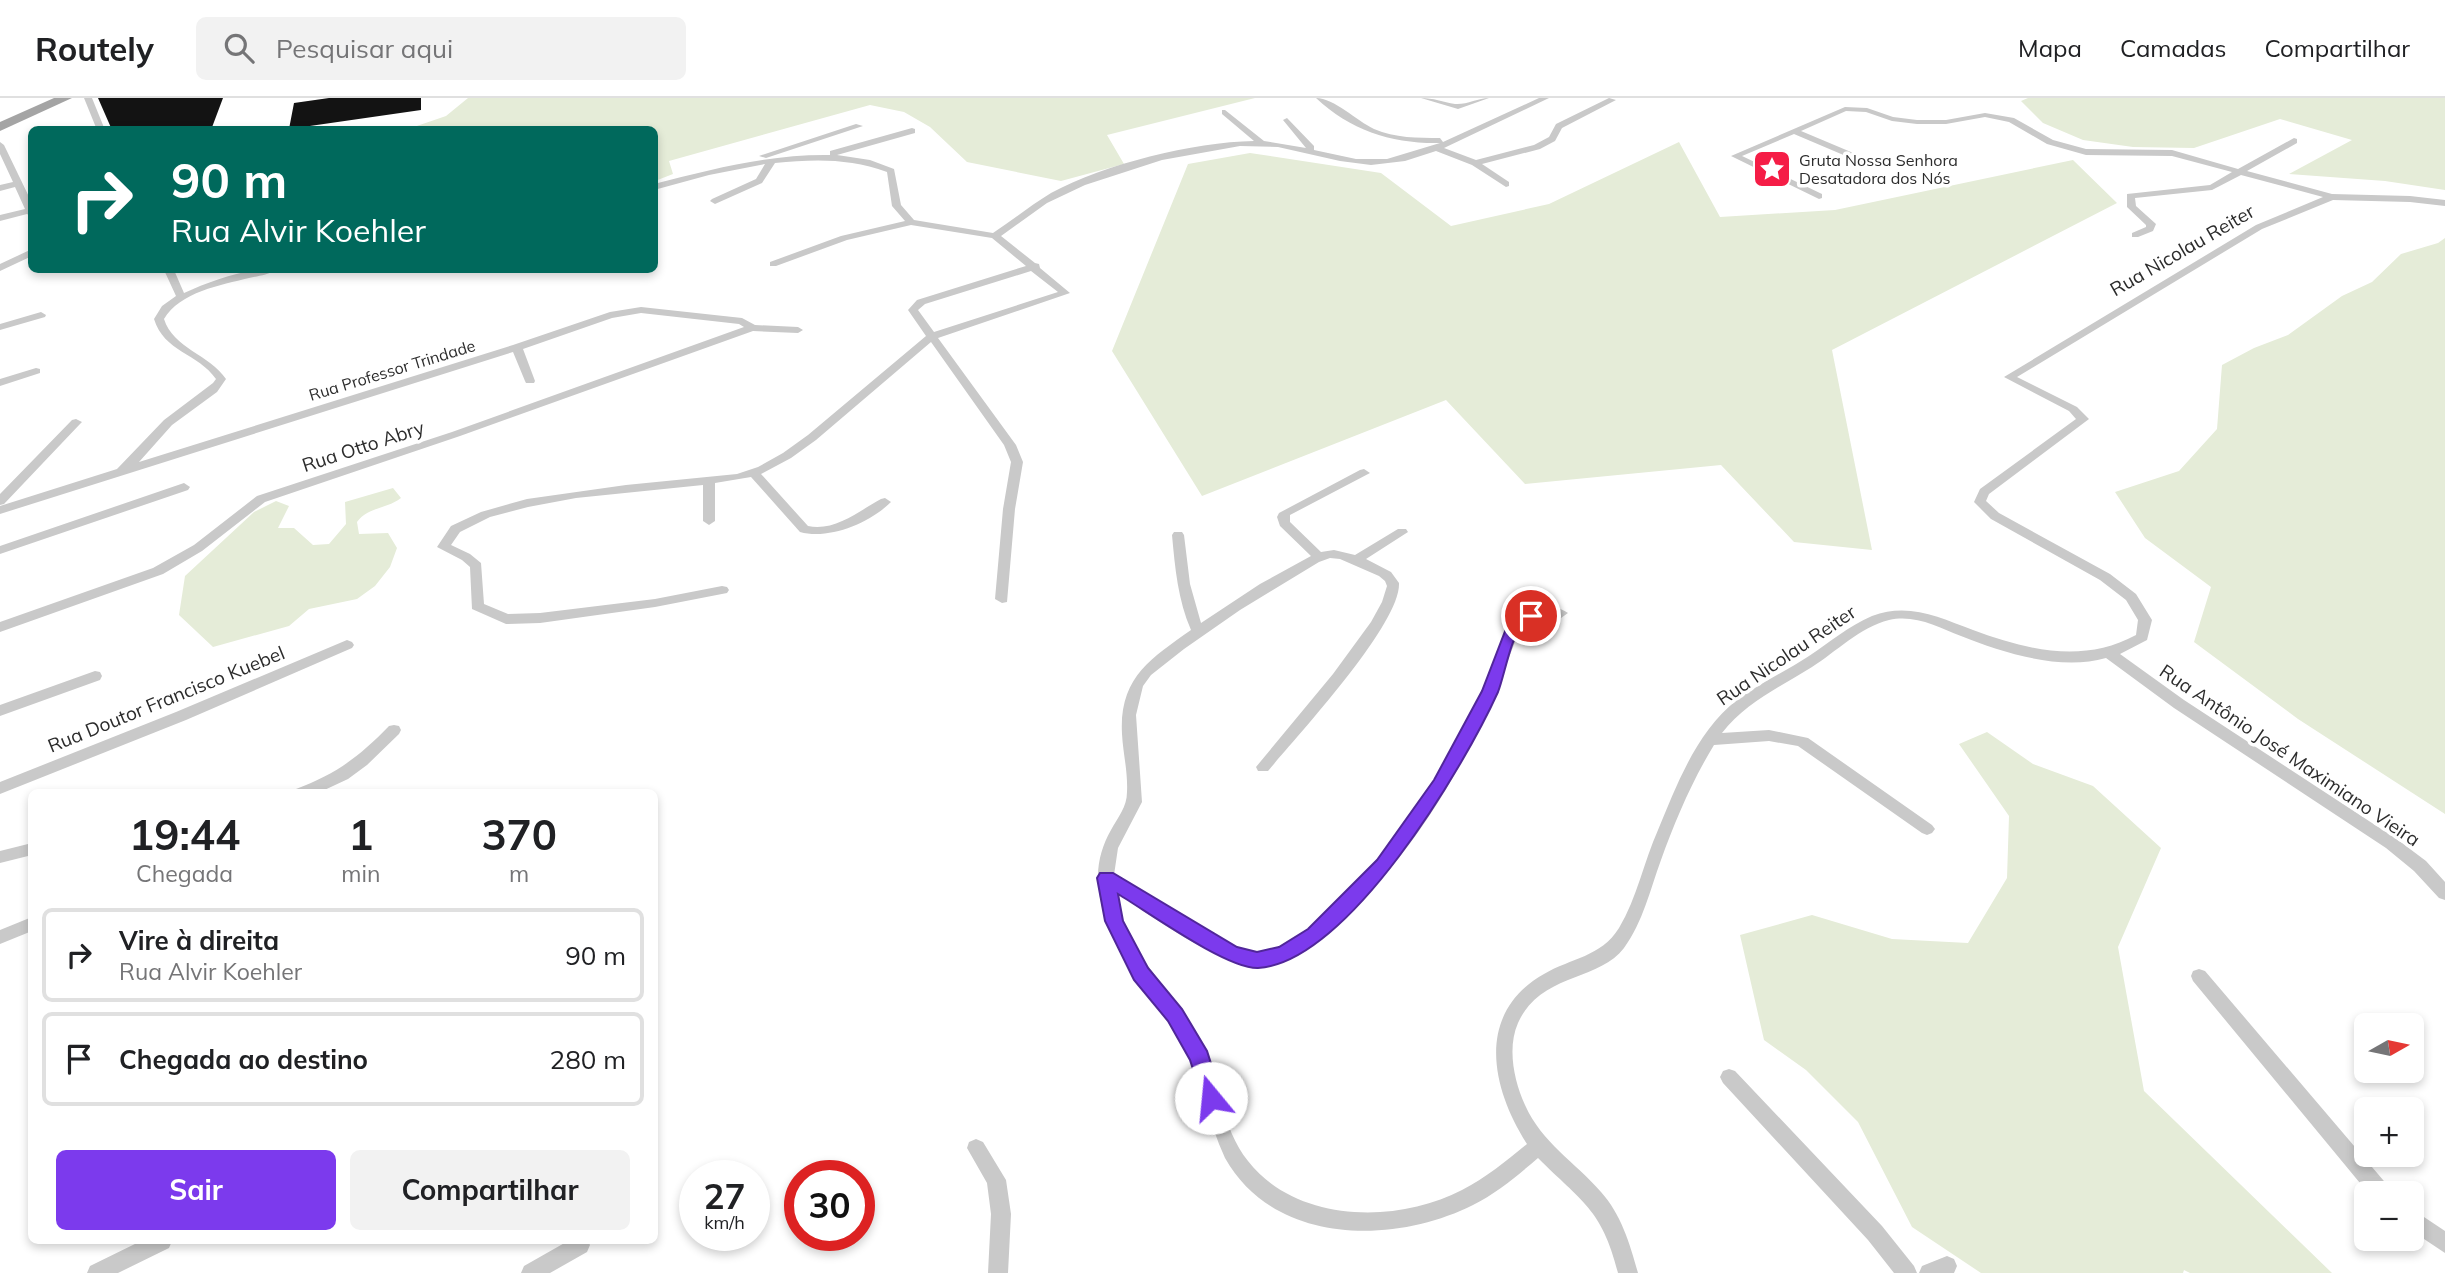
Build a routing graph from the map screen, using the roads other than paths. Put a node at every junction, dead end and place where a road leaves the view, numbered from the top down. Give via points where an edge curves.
1 (65, 98) edge
2 (88, 98) edge
3 (1320, 98) edge
4 (1425, 98) edge
5 (1485, 98) edge
6 (1545, 98) edge
7 (1474, 100) edge
8 (1612, 100) dead end
9 (1225, 112) dead end
10 (1287, 120) dead end
11 (99, 126) edge
12 (0, 127) edge
13 (859, 127) dead end
14 (912, 131) dead end
15 (1796, 131) junction
16 (1448, 141) junction
17 (2294, 141) dead end
18 (1262, 143) junction
19 (1433, 147) junction
20 (1311, 148) junction
21 (1, 150) edge
22 (817, 158) junction
23 (771, 162) junction
24 (1867, 162) dead end
25 (1475, 163) junction
26 (734, 165) junction
27 (2237, 173) junction
28 (18, 183) junction
29 (1506, 184) dead end
30 (658, 186) edge
31 (0, 188) edge
32 (1819, 196) dead end
33 (2332, 197) junction
34 (715, 201) dead end
35 (2445, 203) edge
36 (28, 205) edge
37 (28, 213) edge
38 (0, 218) edge
39 (911, 222) junction
40 (2135, 235) dead end
41 (995, 236) junction
42 (28, 254) edge
43 (773, 264) dead end
44 (1036, 266) junction
45 (0, 268) edge
46 (170, 273) edge
47 (260, 273) edge
48 (180, 295) junction
49 (41, 315) dead end
50 (0, 327) edge
51 (752, 328) junction
52 (798, 330) dead end
53 (932, 336) junction
54 (517, 347) junction
55 (36, 371) dead end
56 (530, 381) dead end
57 (0, 383) edge
58 (76, 422) dead end
59 (754, 473) junction
60 (1364, 473) dead end
61 (112, 477) junction
62 (709, 481) junction
63 (184, 486) dead end
64 (0, 501) edge
65 (885, 502) dead end
66 (0, 510) edge
67 (709, 521) dead end
68 (1402, 533) dead end
69 (1178, 535) dead end
70 (0, 550) edge
71 (1318, 556) junction
72 (1355, 560) junction
73 (722, 590) dead end
74 (1002, 599) dead end
75 (1562, 613) dead end
76 (0, 627) edge
77 (1198, 631) junction
78 (347, 645) dead end
79 (2109, 653) junction
80 (95, 676) dead end
81 (0, 711) edge
82 (394, 730) dead end
83 (1711, 740) junction
84 (1263, 767) dead end
85 (0, 788) edge
86 (312, 789) edge
87 (1927, 829) dead end
88 (28, 850) edge
89 (0, 857) edge
90 (1106, 878) junction
91 (2445, 893) edge
92 (28, 926) edge
93 (0, 937) edge
94 (2199, 976) dead end
95 (1729, 1077) dead end
96 (1539, 1146) junction
97 (976, 1148) dead end
98 (2371, 1181) edge
99 (2424, 1228) edge
100 (2445, 1243) edge
101 (156, 1244) edge
102 (580, 1245) dead end
103 (97, 1273) edge
104 (531, 1273) edge
105 (998, 1273) edge
106 (1628, 1273) edge
107 (1907, 1273) edge

1 - 12 main road
2 - 11 street
3 - 16 street via 1380,136 1409,142
4 - 7 street via 1452,107
5 - 7 street
6 - 16 street
8 - 25 street via 1559,126 1552,139 1537,147
9 - 18 street
10 - 20 street
13 - 26 street
14 - 22 street
15 - 24 street
15 - 27 street via 1856,108 1917,122 1985,115 2011,120 2075,150 2172,153
15 - 32 street via 1735,156
16 - 19 street
17 - 27 street
18 - 20 street
18 - 41 street via 1170,156 1079,185 1059,192
19 - 20 street via 1380,162 1341,158
19 - 25 street
21 - 28 street
22 - 23 street
22 - 39 street via 858,159 891,171 897,206
23 - 26 street
23 - 34 street via 760,181
25 - 29 street
26 - 30 street
27 - 33 street
27 - 40 street via 2212,187 2130,196 2132,207 2151,224 2150,229
28 - 31 street
28 - 36 street
33 - 35 street
33 - 79 street, Rua Nicolau Reiter via 2259,227 2009,377 2084,419 1984,492 1980,502 1995,516 2131,597 2145,620 2142,637
37 - 38 street
39 - 41 street
39 - 43 street via 844,238
41 - 44 street
42 - 45 street
44 - 53 street via 921,302 913,310
44 - 53 street via 1066,293
46 - 48 street
47 - 48 street
48 - 61 street via 163,311 160,328 219,374 219,383 173,418 141,455
49 - 50 street
51 - 52 street, Rua Professor Trindade
51 - 54 street, Rua Professor Trindade via 743,321 641,310 610,315
51 - 76 street, Rua Otto Abry via 261,499 198,548 158,570
53 - 59 street via 797,449
53 - 74 street via 1010,444 1017,462
54 - 56 street
54 - 61 street, Rua Professor Trindade
55 - 57 street
58 - 64 street
59 - 62 street
59 - 65 street via 804,529 812,532 830,530
60 - 71 street via 1285,513 1284,523
61 - 66 street, Rua Professor Trindade
62 - 67 street
62 - 73 street via 591,492 510,506 450,531 443,547 476,566 477,606 506,619 655,603
63 - 70 street
68 - 72 street
69 - 77 street via 1181,575
71 - 72 street via 1333,554
71 - 77 street
72 - 84 street via 1382,572 1392,580 1393,590 1368,640
75 - 90 street via 1531,616 1514,625 1490,691 1440,785 1384,865 1315,934 1284,954 1257,960 1233,954
77 - 90 street via 1145,673 1134,692 1128,743 1133,810 1112,842
78 - 85 street, Rua Doutor Francisco Kuebel
79 - 83 street, Rua Nicolau Reiter via 2030,653 1927,619 1903,614 1879,618 1741,706
79 - 91 street, Rua Antônio José Maximiano Vieira via 2392,844
80 - 81 street
82 - 86 street via 359,767
83 - 87 street via 1757,734 1803,742
83 - 96 street, Rua Nicolau Reiter via 1659,844 1632,921 1616,945 1602,958 1559,974 1531,992 1510,1017 1504,1048 1506,1083
88 - 89 street
90 - 96 street via 1114,921 1141,974 1175,1015 1199,1058 1217,1118 1240,1167 1279,1203 1303,1214 1343,1221 1429,1213 1489,1186
92 - 93 street
94 - 98 street
95 - 107 street
96 - 106 street, Rua Nicolau Reiter via 1601,1206 1620,1240
97 - 105 street via 996,1180 1001,1214
99 - 100 street
101 - 103 street
102 - 104 street

